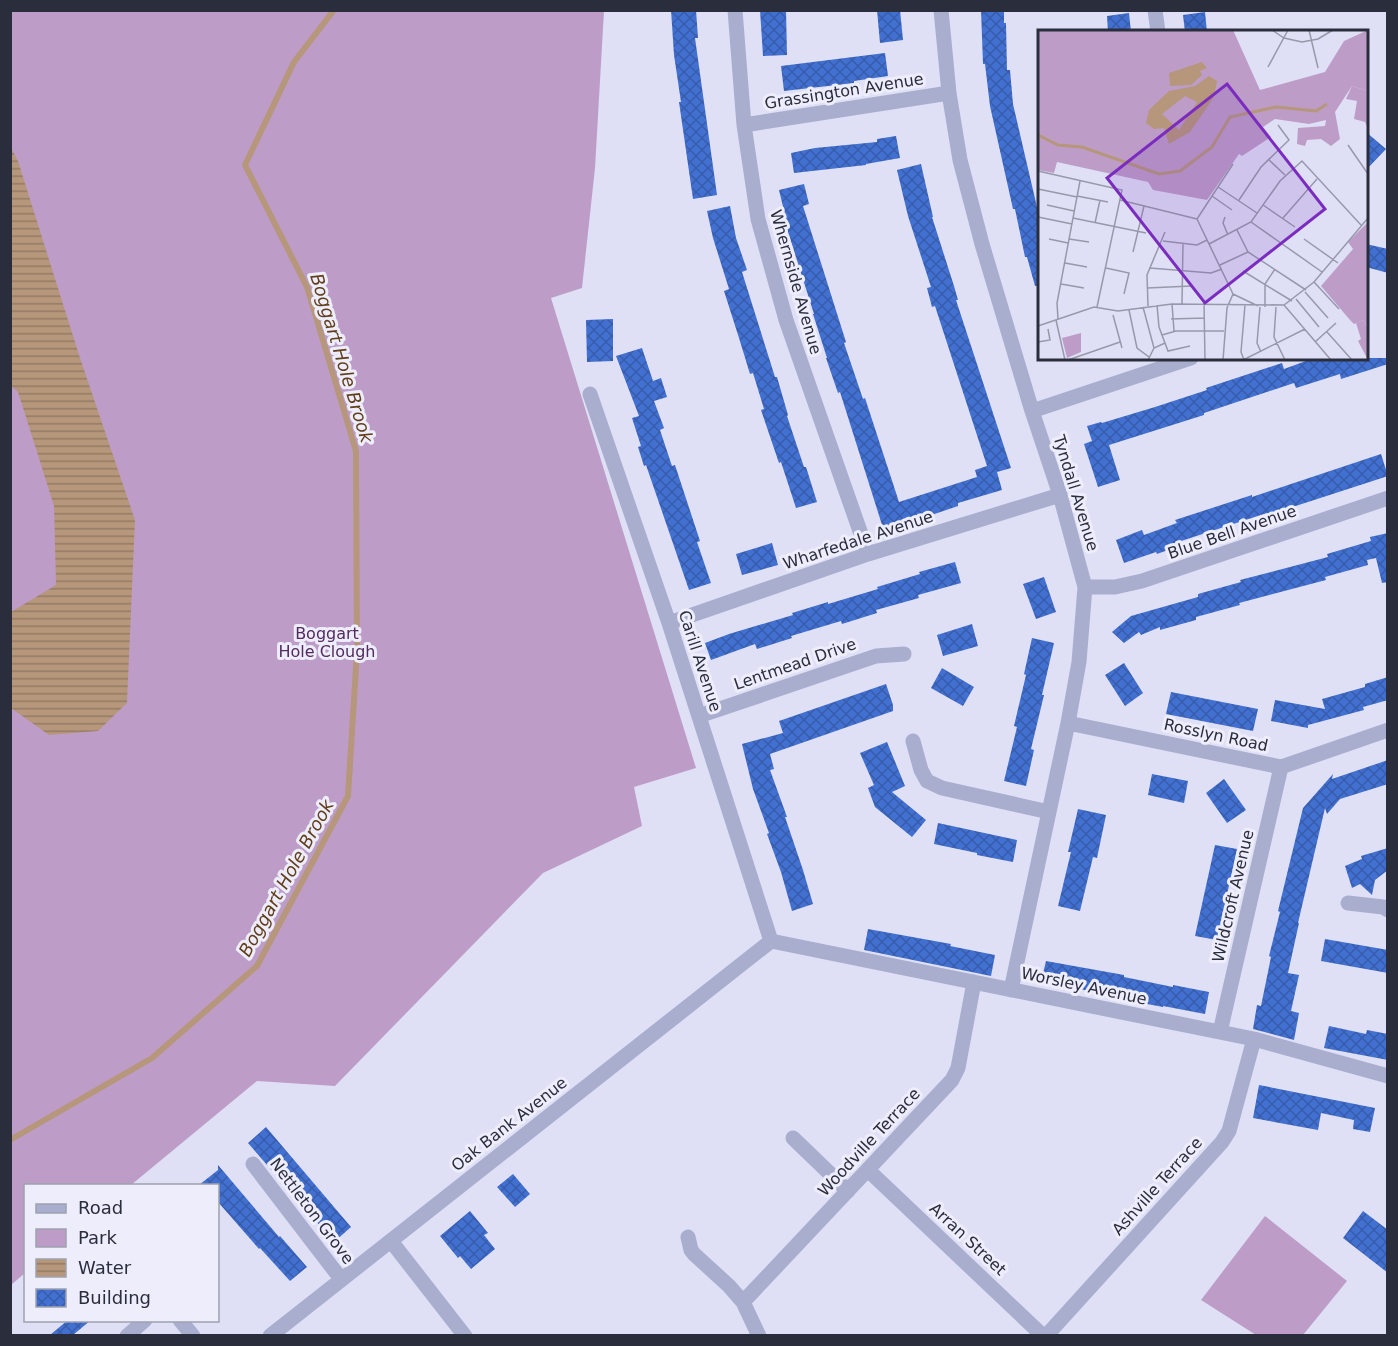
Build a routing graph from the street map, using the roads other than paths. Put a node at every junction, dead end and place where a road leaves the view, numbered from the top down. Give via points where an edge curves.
1 (735, 10) edge
2 (940, 10) edge
3 (1155, 10) edge
4 (1158, 30) edge
5 (949, 93) junction
6 (744, 125) junction
7 (1185, 360) edge
8 (590, 394) dead end
9 (1032, 411) junction
10 (1060, 495) junction
11 (1388, 498) edge
12 (868, 554) junction
13 (1085, 587) junction
14 (669, 623) junction
15 (904, 654) dead end
16 (699, 716) junction
17 (1068, 723) junction
18 (1388, 730) edge
19 (914, 741) dead end
20 (1281, 767) junction
21 (1049, 812) junction
22 (1348, 903) dead end
23 (1386, 906) edge
24 (771, 941) junction
25 (974, 982) junction
26 (1011, 990) junction
27 (1220, 1032) junction
28 (1254, 1039) junction
29 (1388, 1076) edge
30 (793, 1138) dead end
31 (253, 1164) dead end
32 (868, 1170) junction
33 (848, 1191) junction
34 (688, 1237) dead end
35 (391, 1241) junction
36 (341, 1279) junction
37 (743, 1302) junction
38 (143, 1322) edge
39 (182, 1322) edge
40 (127, 1335) edge
41 (193, 1335) edge
42 (270, 1335) edge
43 (465, 1335) edge
44 (759, 1335) edge
45 (1044, 1335) edge

1 - 6 street, Whernside Avenue
2 - 5 street, Tyndall Avenue
3 - 4 street
5 - 6 street, Grassington Avenue
5 - 9 street, Tyndall Avenue via 982,244
6 - 12 street, Whernside Avenue via 758,219 786,320
7 - 9 street
8 - 14 street, Carill Avenue
9 - 10 street, Tyndall Avenue
10 - 12 street, Wharfedale Avenue
10 - 13 street, Tyndall Avenue
11 - 13 street, Blue Bell Avenue via 1142,581 1115,587
12 - 14 street, Wharfedale Avenue
13 - 17 street, Tyndall Avenue via 1079,662
14 - 16 street, Carill Avenue
15 - 16 street, Lentmead Drive via 876,656
16 - 24 street, Carill Avenue
17 - 20 street, Rosslyn Road
17 - 21 street, Tyndall Avenue
18 - 20 street, Rosslyn Road
19 - 21 street via 927,781 942,788
20 - 27 street, Wildcroft Avenue
21 - 26 street, Tyndall Avenue
22 - 23 street
24 - 25 street, Worsley Avenue
24 - 35 street, Oak Bank Avenue
25 - 26 street, Worsley Avenue
25 - 32 street, Woodville Terrace via 958,1068 952,1080
26 - 27 street, Worsley Avenue
27 - 28 street, Worsley Avenue
28 - 29 street, Worsley Avenue
28 - 45 street, Ashville Terrace via 1225,1137
30 - 33 street
31 - 36 street, Nettleton Grove
32 - 33 street, Woodville Terrace
32 - 45 street, Arran Street
33 - 37 street, Woodville Terrace
34 - 37 street via 694,1254
35 - 36 street, Oak Bank Avenue
35 - 43 street
36 - 42 street, Oak Bank Avenue
37 - 44 street
38 - 40 street
39 - 41 street

